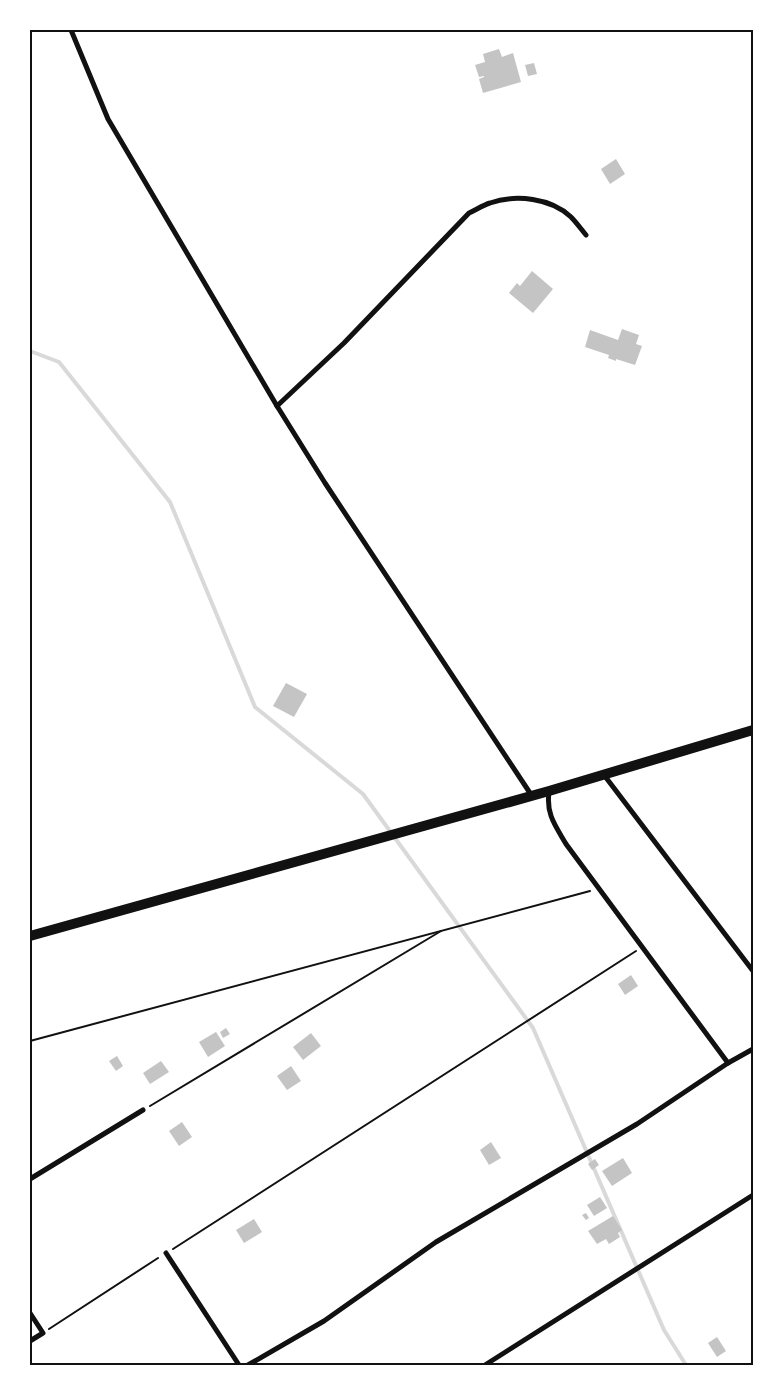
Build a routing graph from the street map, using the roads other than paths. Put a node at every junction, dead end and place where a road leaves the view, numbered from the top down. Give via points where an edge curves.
1 (71, 30) edge
2 (586, 235) dead end
3 (277, 406) junction
4 (753, 730) edge
5 (604, 775) junction
6 (549, 791) junction
7 (532, 796) junction
8 (30, 936) edge
9 (753, 971) edge
10 (753, 1049) edge
11 (728, 1063) junction
12 (143, 1110) road end
13 (30, 1178) edge
14 (753, 1195) edge
15 (166, 1253) road end
16 (30, 1313) edge
17 (30, 1341) edge
18 (239, 1365) edge
19 (248, 1365) edge
20 (485, 1365) edge

1 - 3 street via 108,119
2 - 3 street via 571,217 554,205 533,200 490,202 470,213 344,343
3 - 7 street
4 - 5 main road
5 - 6 main road
5 - 9 street
6 - 7 main road
6 - 11 street via 551,819 566,844
7 - 8 main road
10 - 11 street
11 - 19 street via 637,1124 436,1242 324,1321
12 - 13 street
14 - 20 street
15 - 18 street
16 - 17 street via 43,1333

